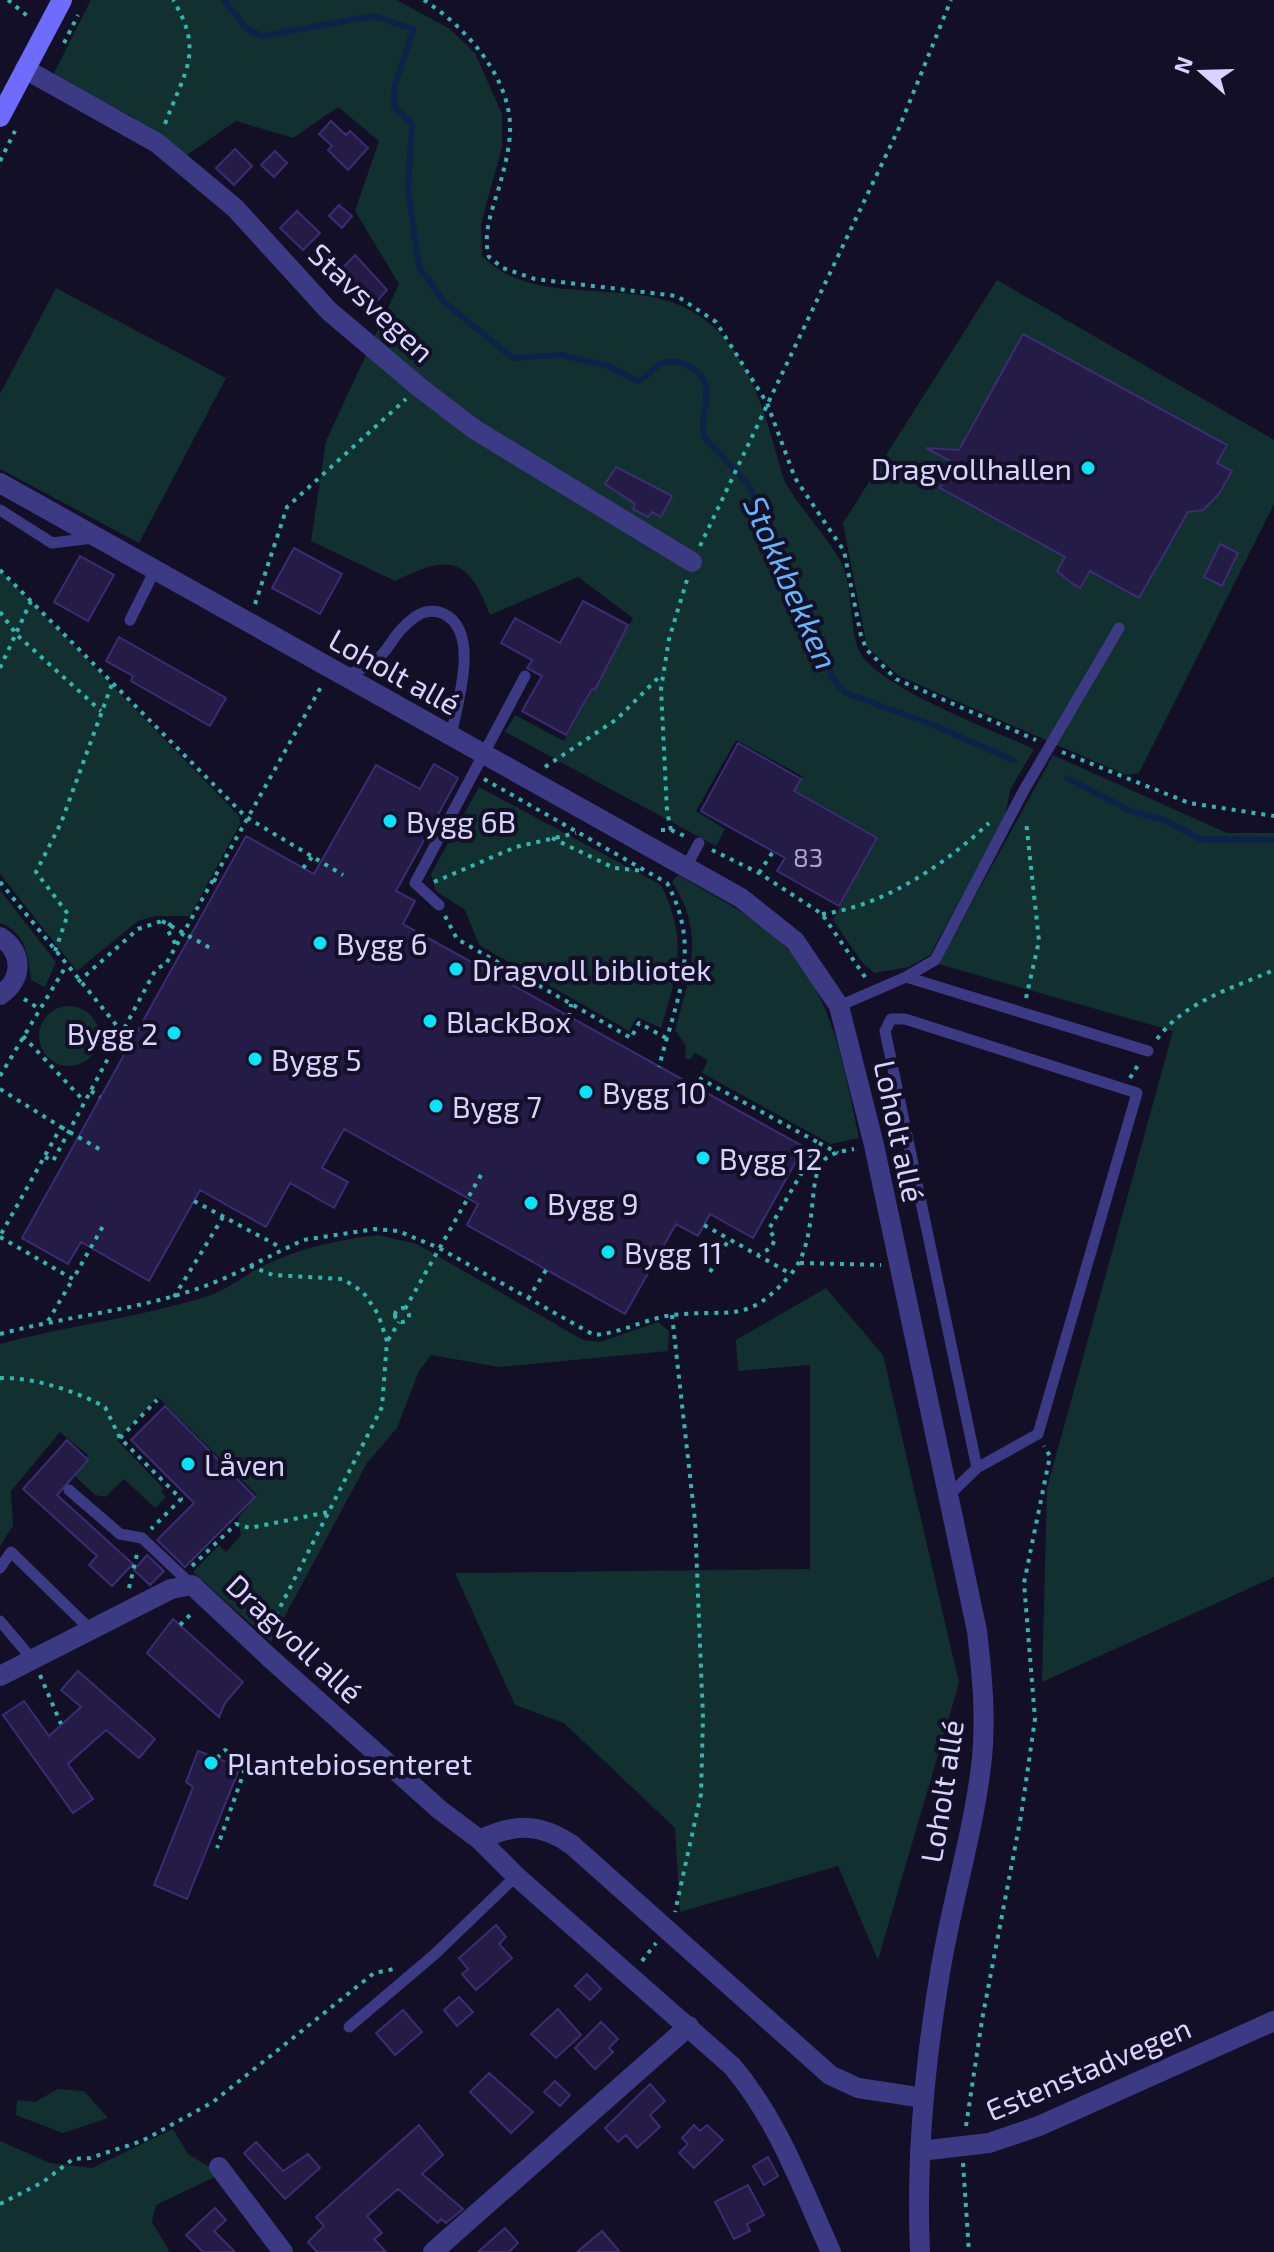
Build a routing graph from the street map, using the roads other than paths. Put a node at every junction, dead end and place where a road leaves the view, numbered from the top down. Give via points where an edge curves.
1 (62, 0) edge
2 (25, 69) junction
3 (0, 117) edge
4 (0, 483) edge
5 (0, 510) edge
6 (97, 538) junction
7 (692, 562) road end
8 (155, 570) junction
9 (130, 620) dead end
10 (1119, 628) dead end
11 (336, 671) junction
12 (525, 676) dead end
13 (451, 736) junction
14 (483, 755) junction
15 (699, 843) road end
16 (686, 867) junction
17 (439, 905) road end
18 (0, 937) edge
19 (906, 977) junction
20 (0, 995) edge
21 (839, 1006) junction
22 (1148, 1051) road end
23 (977, 1468) junction
24 (69, 1490) dead end
25 (947, 1496) junction
26 (0, 1568) edge
27 (187, 1580) junction
28 (0, 1621) edge
29 (92, 1631) junction
30 (33, 1660) junction
31 (0, 1676) edge
32 (480, 1840) junction
33 (516, 1876) junction
34 (1274, 2021) edge
35 (689, 2026) junction
36 (349, 2027) dead end
37 (924, 2098) junction
38 (920, 2151) junction
39 (219, 2167) dead end
40 (283, 2252) edge
41 (433, 2252) edge
42 (831, 2252) edge
43 (920, 2252) edge

1 - 2 main road
2 - 3 main road
2 - 7 street, Stavsvegen via 157,143 235,208 329,311 474,429
4 - 6 street, Loholt allé
5 - 6 lane via 52,543
6 - 8 street, Loholt allé
8 - 9 lane
8 - 11 street, Loholt allé
10 - 19 lane via 1024,790 935,960
11 - 13 street, Loholt allé
11 - 13 lane via 374,664 412,619 428,612 447,615 461,631 465,648
12 - 14 lane
13 - 14 street, Loholt allé
14 - 16 street, Loholt allé
14 - 17 lane via 415,883
15 - 16 lane
16 - 21 street, Loholt allé via 783,929
18 - 20 street via 18,960 15,981
19 - 21 lane
19 - 22 lane
21 - 25 street, Loholt allé via 874,1145
23 - 23 lane via 1038,1434 1137,1093 905,1019 891,1019 885,1031
23 - 25 lane
24 - 27 lane via 120,1534 142,1538
25 - 37 street, Loholt allé via 977,1631 984,1695 982,1759 939,1979
26 - 29 lane via 11,1552
27 - 29 street, Dragvoll allé
27 - 32 street, Dragvoll allé via 440,1810
28 - 30 lane
29 - 30 street, Dragvoll allé
30 - 31 street, Dragvoll allé
32 - 33 street, Dragvoll allé
32 - 37 street via 514,1827 552,1832 830,2075 858,2088
33 - 35 street, Dragvoll allé
33 - 36 lane
34 - 38 street, Estenstadvegen via 1039,2126 962,2148
35 - 41 street
35 - 42 street, Dragvoll allé via 732,2066 765,2109
37 - 38 street, Loholt allé
38 - 43 street, Loholt allé
39 - 40 street

